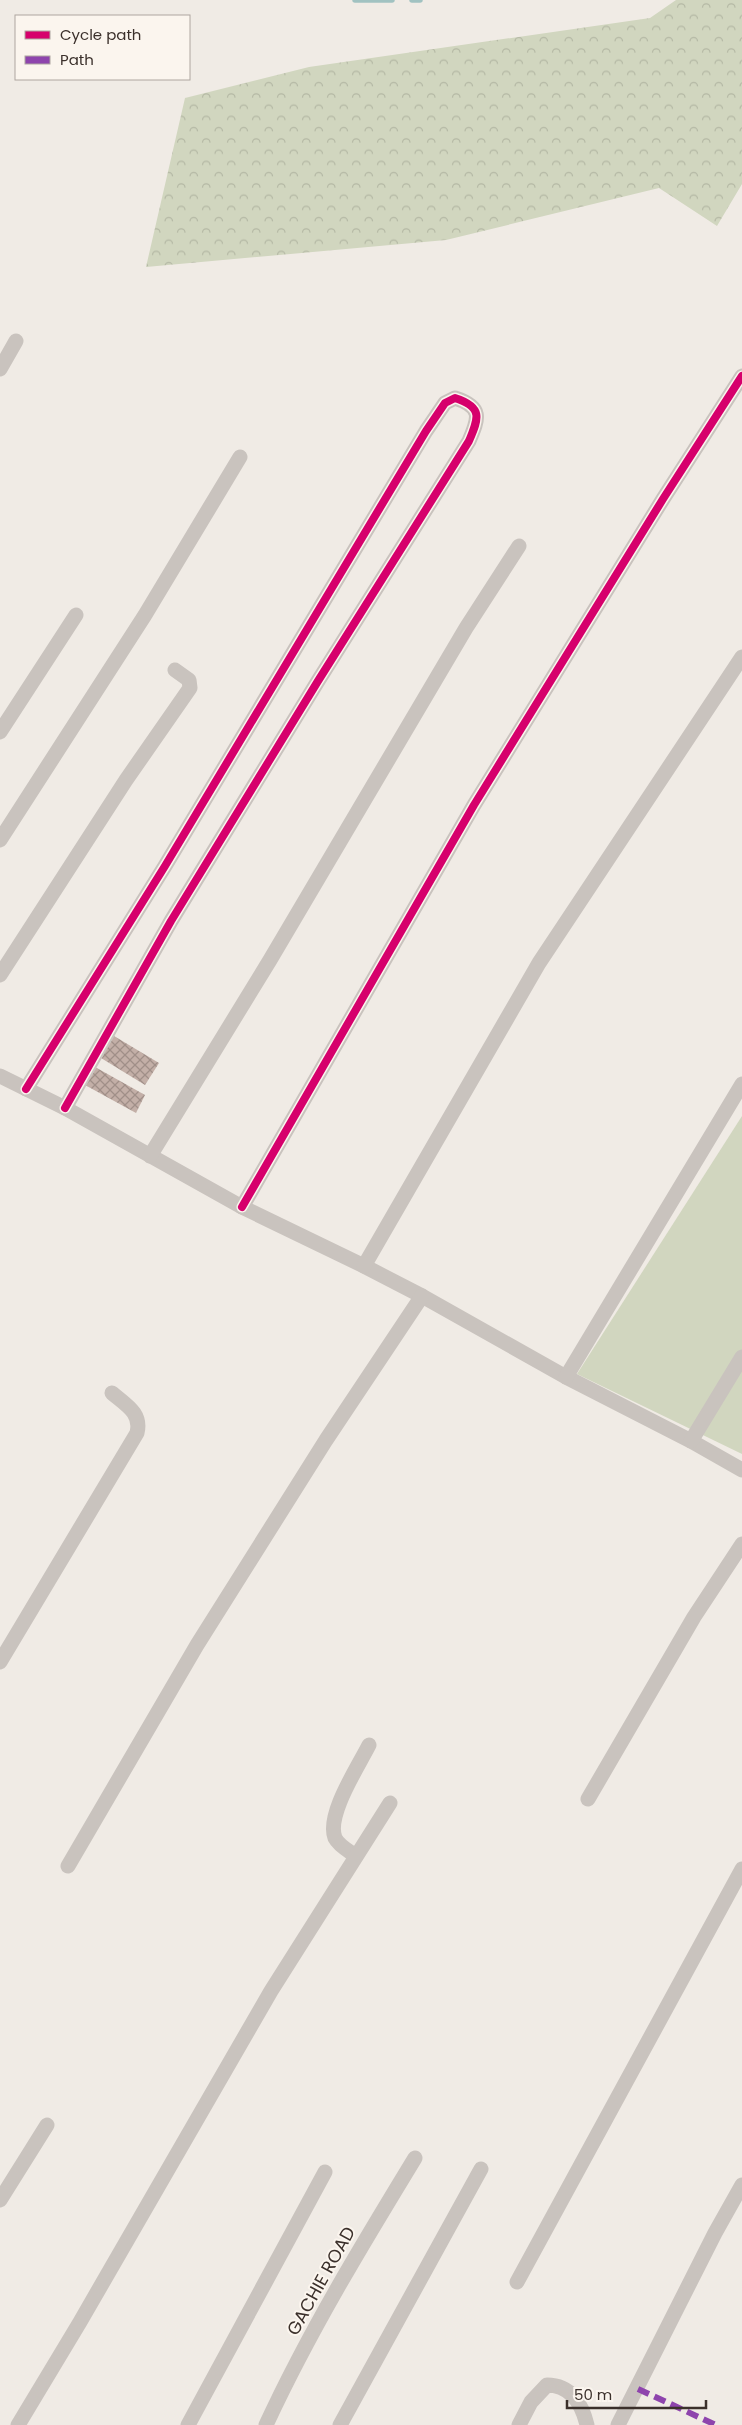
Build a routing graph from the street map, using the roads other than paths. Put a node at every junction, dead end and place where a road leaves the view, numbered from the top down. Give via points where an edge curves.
1 (16, 341) dead end
2 (0, 369) edge
3 (742, 376) edge
4 (240, 457) dead end
5 (519, 546) dead end
6 (76, 615) dead end
7 (742, 657) edge
8 (175, 670) dead end
9 (0, 732) edge
10 (0, 840) edge
11 (0, 975) edge
12 (0, 1076) edge
13 (742, 1084) edge
14 (26, 1089) junction
15 (65, 1108) junction
16 (150, 1156) junction
17 (242, 1207) junction
18 (364, 1266) junction
19 (422, 1296) junction
20 (742, 1357) edge
21 (566, 1377) junction
22 (112, 1393) dead end
23 (691, 1441) junction
24 (742, 1470) edge
25 (742, 1544) edge
26 (0, 1662) edge
27 (369, 1745) dead end
28 (588, 1799) dead end
29 (390, 1803) dead end
30 (356, 1856) junction
31 (68, 1866) dead end
32 (742, 1869) edge
33 (47, 2125) dead end
34 (415, 2158) dead end
35 (481, 2169) dead end
36 (326, 2172) dead end
37 (742, 2186) edge
38 (0, 2200) edge
39 (517, 2282) dead end
40 (18, 2425) edge
41 (188, 2425) edge
42 (266, 2425) edge
43 (340, 2425) edge
44 (519, 2425) edge
45 (587, 2425) edge
46 (618, 2425) edge

1 - 2 street
3 - 17 street via 474,805
4 - 10 street via 145,615
5 - 16 street via 466,628
6 - 9 street
7 - 18 street via 539,963
8 - 11 street via 189,680 190,688 126,780
12 - 14 street
13 - 21 street
14 - 15 street
14 - 15 street via 165,866 426,431 445,403 455,398 464,401 477,414 477,423 469,441 318,680 172,921
15 - 16 street
16 - 17 street
17 - 18 street
18 - 19 street
19 - 21 street
19 - 31 street via 326,1440 197,1646
20 - 23 street
21 - 23 street
22 - 26 street via 136,1414 140,1423 137,1433
23 - 24 street
25 - 28 street via 694,1616
27 - 30 street via 335,1814 335,1838
29 - 30 street
30 - 40 street via 271,1991
32 - 39 street
33 - 38 street
34 - 42 street, GACHIE ROAD via 339,2284
35 - 43 street
36 - 41 street
37 - 46 street
44 - 45 street via 531,2402 547,2386 568,2390 581,2407

